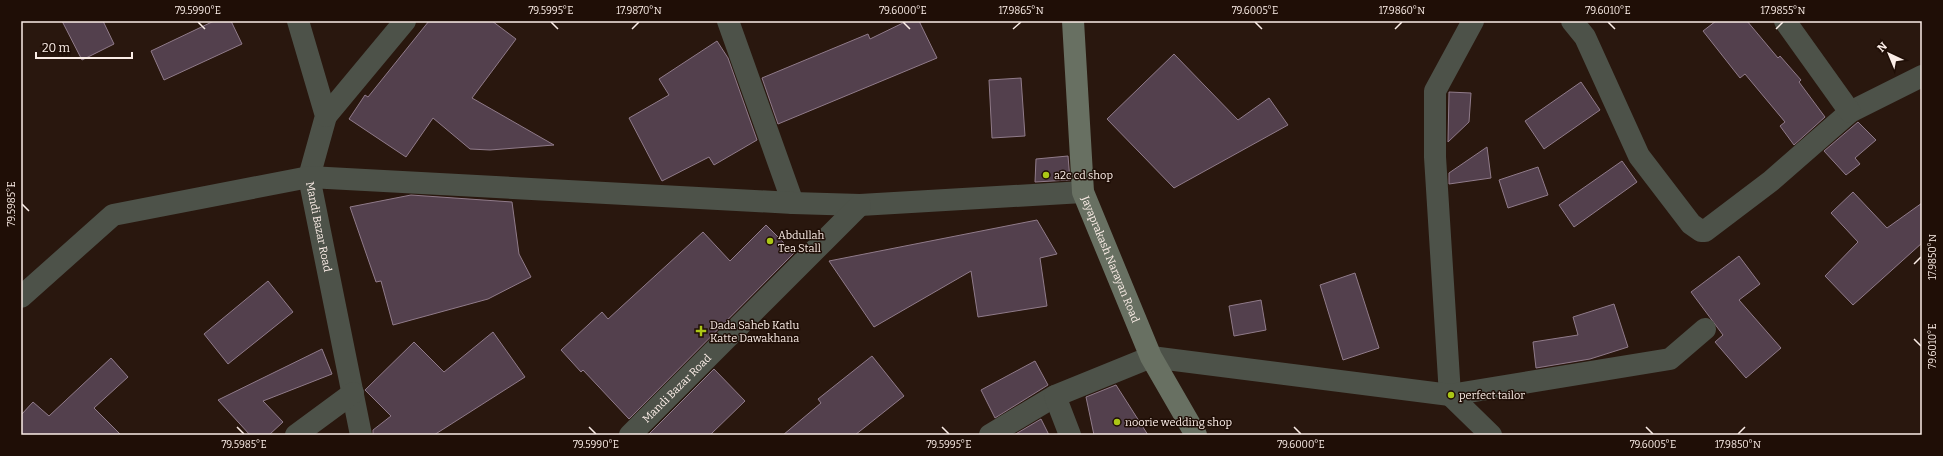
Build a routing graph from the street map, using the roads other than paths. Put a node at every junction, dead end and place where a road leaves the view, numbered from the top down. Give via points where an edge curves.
1 (298, 21) edge
2 (405, 21) edge
3 (728, 21) edge
4 (1073, 21) edge
5 (1473, 21) edge
6 (1572, 21) edge
7 (1785, 21) edge
8 (1922, 76) edge
9 (1850, 112) junction
10 (326, 116) junction
11 (309, 177) junction
12 (1083, 192) junction
13 (793, 203) junction
14 (860, 205) junction
15 (21, 297) edge
16 (1705, 329) dead end
17 (1151, 357) junction
18 (353, 393) junction
19 (1450, 395) junction
20 (1055, 396) junction
21 (296, 435) edge
22 (361, 435) edge
23 (630, 435) edge
24 (990, 435) edge
25 (1070, 435) edge
26 (1196, 435) edge
27 (1491, 435) edge

1 - 10 street
2 - 10 street
3 - 13 street
4 - 12 street, Jayaprakash Narayan Road
5 - 19 street via 1435,91 1435,157
6 - 9 street via 1585,37 1639,156 1691,224 1700,231 1705,231 1771,181
7 - 9 street
8 - 9 street
10 - 11 street, Mandi Bazar Road
11 - 13 street
11 - 15 street via 113,215
11 - 18 street, Mandi Bazar Road
12 - 14 street
12 - 17 street, Jayaprakash Narayan Road
13 - 14 street
14 - 23 street, Mandi Bazar Road
16 - 19 street via 1670,359
17 - 19 street
17 - 20 street
17 - 26 street, Jayaprakash Narayan Road
18 - 21 street
18 - 22 street, Mandi Bazar Road
19 - 27 street
20 - 24 street
20 - 25 street

